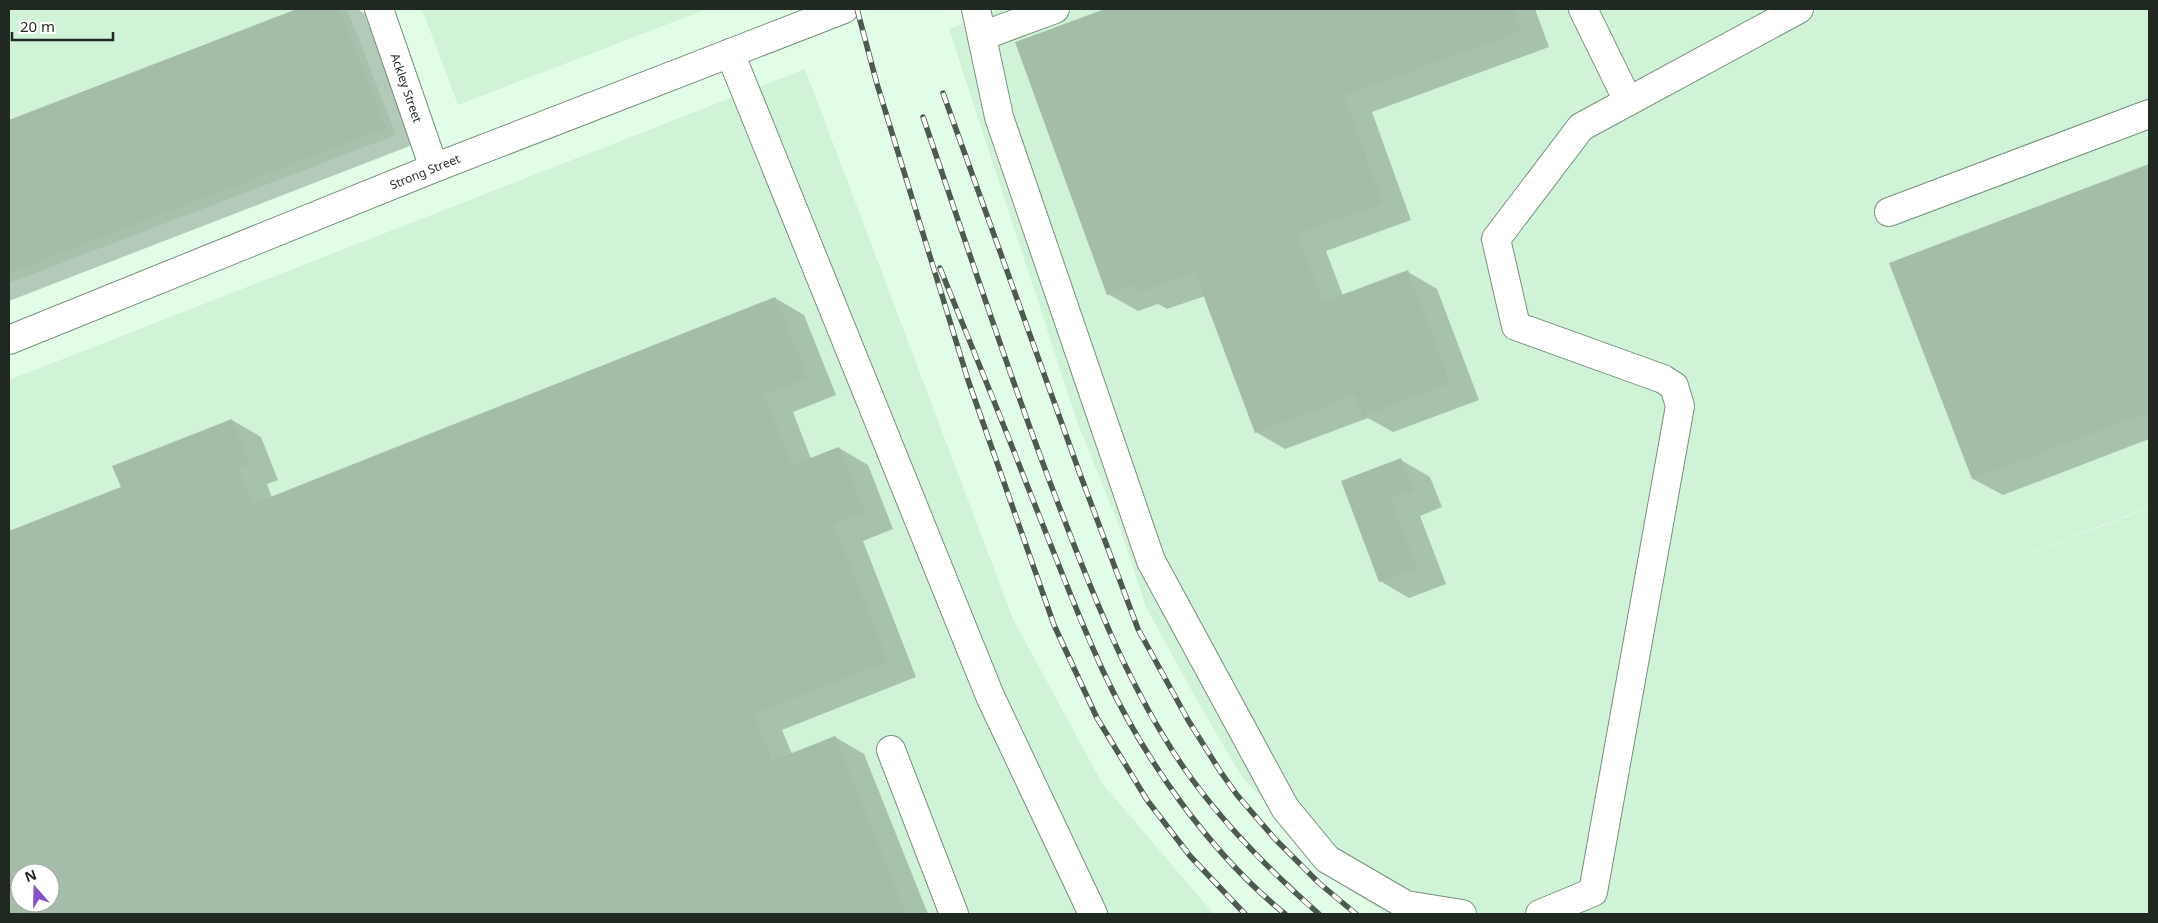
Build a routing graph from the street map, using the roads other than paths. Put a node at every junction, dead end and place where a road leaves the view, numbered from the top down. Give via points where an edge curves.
1 (379, 9) edge
2 (844, 9) edge
3 (976, 9) edge
4 (1055, 9) edge
5 (1583, 9) edge
6 (1799, 9) edge
7 (816, 14) edge
8 (982, 36) junction
9 (730, 53) junction
10 (1628, 101) junction
11 (2149, 114) edge
12 (434, 168) junction
13 (1889, 212) dead end
14 (9, 340) edge
15 (891, 750) dead end
16 (954, 914) edge
17 (1093, 914) edge
18 (1462, 914) edge
19 (1540, 914) edge

1 - 12 street, Ackley Street
2 - 7 street, Strong Street
3 - 8 street
4 - 8 street
5 - 10 street
6 - 10 street
7 - 9 street, Strong Street
8 - 18 street via 999,117 1151,561 1230,709 1285,808 1327,858 1406,905
9 - 12 street, Strong Street
9 - 17 street via 990,696
10 - 19 street via 1581,127 1496,239 1516,326 1663,378 1674,386 1680,406 1593,892
11 - 13 street
12 - 14 street, Strong Street
15 - 16 street

